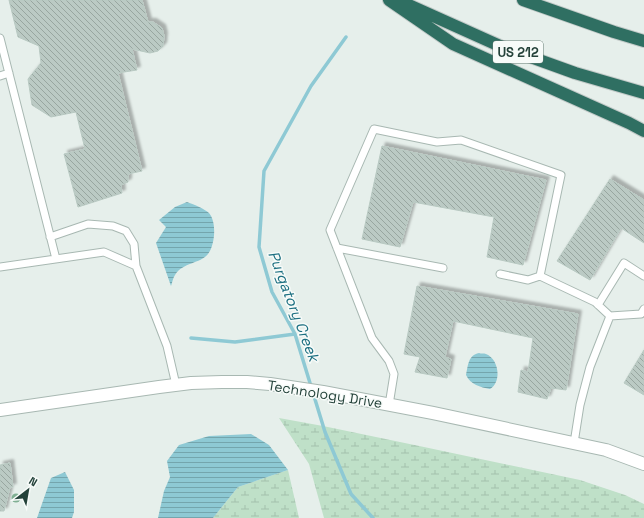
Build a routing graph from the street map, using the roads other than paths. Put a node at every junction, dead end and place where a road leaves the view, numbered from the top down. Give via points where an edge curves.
1 (389, 0) edge
2 (398, 0) edge
3 (523, 0) edge
4 (0, 41) edge
5 (644, 41) edge
6 (9, 73) junction
7 (0, 76) edge
8 (644, 93) edge
9 (644, 131) edge
10 (50, 237) junction
11 (337, 248) junction
12 (56, 259) junction
13 (136, 266) junction
14 (0, 267) edge
15 (443, 268) dead end
16 (500, 274) dead end
17 (540, 276) junction
18 (644, 276) edge
19 (598, 305) junction
20 (644, 309) edge
21 (610, 316) junction
22 (176, 385) junction
23 (389, 405) junction
24 (0, 410) edge
25 (574, 443) junction
26 (644, 463) edge

1 - 9 highway via 453,44
2 - 8 highway, US 212 via 500,46 575,73
3 - 5 highway
4 - 6 lane
6 - 7 lane
6 - 10 lane
10 - 12 lane
10 - 13 lane via 88,224 126,230 134,244
11 - 15 lane
11 - 17 lane via 330,230 374,129 436,142 461,140 561,175
11 - 23 lane via 372,338 389,360 394,374
12 - 13 lane via 104,252
12 - 14 lane
13 - 22 lane via 167,346
16 - 17 lane via 528,280
17 - 19 lane
18 - 19 lane via 624,263
19 - 21 lane
20 - 21 lane via 641,314
21 - 25 lane via 590,367
22 - 23 street, Technology Drive via 247,382 323,392
22 - 24 street, Technology Drive
23 - 25 street, Technology Drive
25 - 26 street, Technology Drive via 606,450

